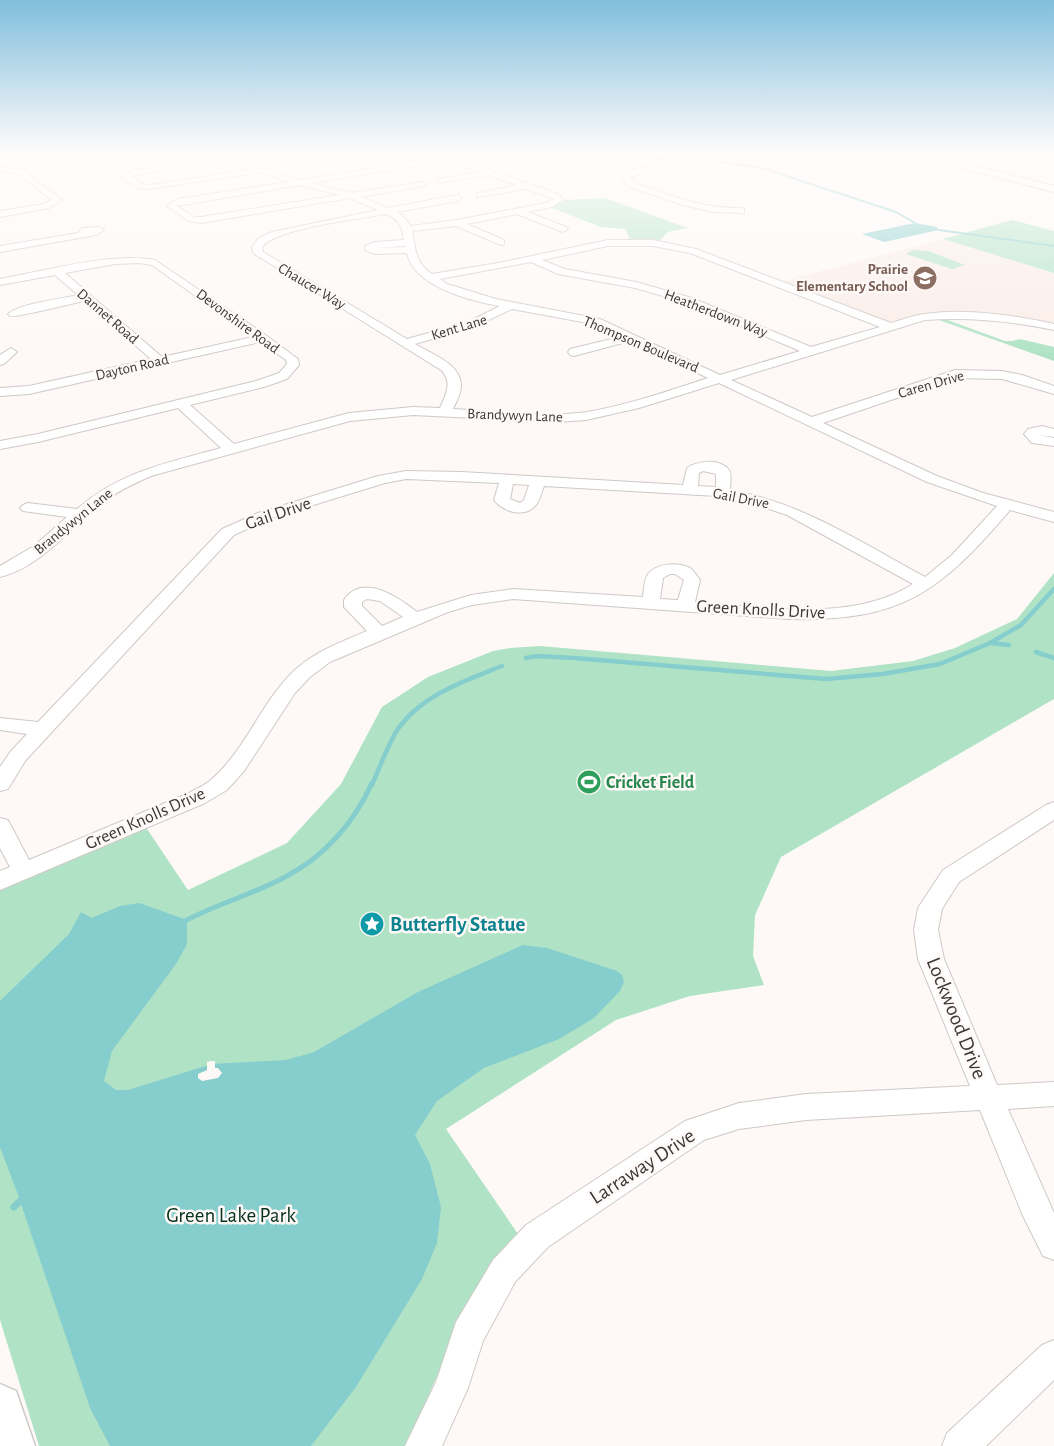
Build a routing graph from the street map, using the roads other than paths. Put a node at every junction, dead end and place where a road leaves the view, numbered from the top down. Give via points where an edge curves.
1 (339, 220) edge
2 (403, 220) edge
3 (470, 220) edge
4 (542, 220) edge
5 (457, 223) junction
6 (406, 229) junction
7 (563, 229) dead end
8 (81, 235) dead end
9 (501, 242) dead end
10 (0, 249) edge
11 (532, 259) junction
12 (56, 272) junction
13 (428, 278) junction
14 (0, 282) edge
15 (86, 297) junction
16 (510, 305) junction
17 (14, 314) dead end
18 (891, 327) junction
19 (1054, 327) edge
20 (632, 337) junction
21 (262, 338) junction
22 (404, 342) junction
23 (810, 351) junction
24 (11, 352) dead end
25 (574, 352) dead end
26 (0, 361) edge
27 (160, 361) junction
28 (719, 378) junction
29 (1054, 390) edge
30 (0, 392) edge
31 (181, 404) junction
32 (445, 413) junction
33 (811, 422) junction
34 (1054, 433) edge
35 (1054, 442) edge
36 (0, 445) edge
37 (231, 448) junction
38 (507, 478) junction
39 (538, 480) junction
40 (690, 490) junction
41 (723, 493) junction
42 (1008, 504) junction
43 (28, 508) dead end
44 (81, 514) junction
45 (1054, 517) edge
46 (0, 572) edge
47 (926, 584) junction
48 (651, 603) junction
49 (686, 606) junction
50 (416, 619) junction
51 (379, 633) junction
52 (0, 724) edge
53 (43, 730) junction
54 (0, 784) edge
55 (1054, 810) edge
56 (0, 826) edge
57 (23, 871) junction
58 (0, 880) edge
59 (1054, 1094) edge
60 (989, 1098) junction
61 (1054, 1245) edge
62 (1054, 1357) edge
63 (0, 1408) edge
64 (12, 1446) edge
65 (423, 1446) edge
66 (960, 1446) edge

1 - 22 street, Chaucer Way via 280,232 261,241 257,250
2 - 6 street, Thompson Boulevard
3 - 5 street
4 - 7 street
5 - 6 street
5 - 9 street
6 - 13 street, Thompson Boulevard via 413,261
8 - 10 street
11 - 13 street
11 - 18 street via 608,243 669,245 693,251
11 - 23 street, Heatherdown Way via 574,275 636,285 688,300
12 - 14 street, Devonshire Road
12 - 15 street, Dannet Road
12 - 21 street, Devonshire Road via 114,261 155,263
13 - 16 street, Thompson Boulevard via 461,293
15 - 17 street
15 - 27 street, Dannet Road
16 - 20 street, Thompson Boulevard via 588,319
16 - 22 street, Kent Lane via 476,324
18 - 19 street, Brandywyn Lane via 924,317 950,314 1000,316
18 - 23 street, Brandywyn Lane
20 - 25 street
20 - 28 street, Thompson Boulevard
21 - 27 street, Dayton Road
21 - 31 street, Devonshire Road via 292,359 292,365 283,376
22 - 32 street, Chaucer Way via 452,373 456,386
23 - 28 street, Brandywyn Lane
24 - 26 street
27 - 30 street, Dayton Road via 30,390
28 - 32 street, Brandywyn Lane via 634,405 586,416 557,418
28 - 33 street, Thompson Boulevard
29 - 33 street, Caren Drive via 1002,375 955,374
31 - 36 street, Devonshire Road
31 - 37 street
32 - 37 street, Brandywyn Lane via 413,411 349,417
33 - 42 street, Thompson Boulevard via 932,479
34 - 35 street via 1041,430 1031,434 1042,441
37 - 44 street, Brandywyn Lane via 146,473 119,485
38 - 39 street, Gail Drive
38 - 39 street via 502,500 506,506 514,508 530,502
38 - 53 street, Gail Drive via 406,475 383,479 245,522 228,532
39 - 40 street, Gail Drive
40 - 41 street, Gail Drive
40 - 41 street via 692,471 707,466 723,472
41 - 47 street, Gail Drive via 770,502
42 - 45 street, Thompson Boulevard
42 - 47 street, Green Knolls Drive via 959,559
43 - 44 street
44 - 46 street, Brandywyn Lane via 40,549
47 - 49 street, Green Knolls Drive via 896,600 861,611 809,614
48 - 49 street, Green Knolls Drive
48 - 49 street, Green Knolls Drive via 655,576 661,570 680,569 692,580
48 - 50 street, Green Knolls Drive via 513,594 471,600
50 - 51 street, Green Knolls Drive
50 - 51 street via 383,595 373,592 359,596 353,600 353,607
51 - 57 street, Green Knolls Drive via 323,658 303,674 288,689 237,766 219,785 197,798
52 - 53 street
53 - 54 street, Gail Drive via 18,756
55 - 60 street, Lockwood Drive via 951,876 930,908 926,930 931,959
56 - 57 street
57 - 58 street, Green Knolls Drive
59 - 60 street, Larraway Drive
60 - 61 street, Lockwood Drive via 1034,1206
60 - 65 street, Larraway Drive via 806,1107 739,1116 695,1130 537,1236 504,1270 468,1334 451,1388
62 - 66 street
63 - 64 main road

